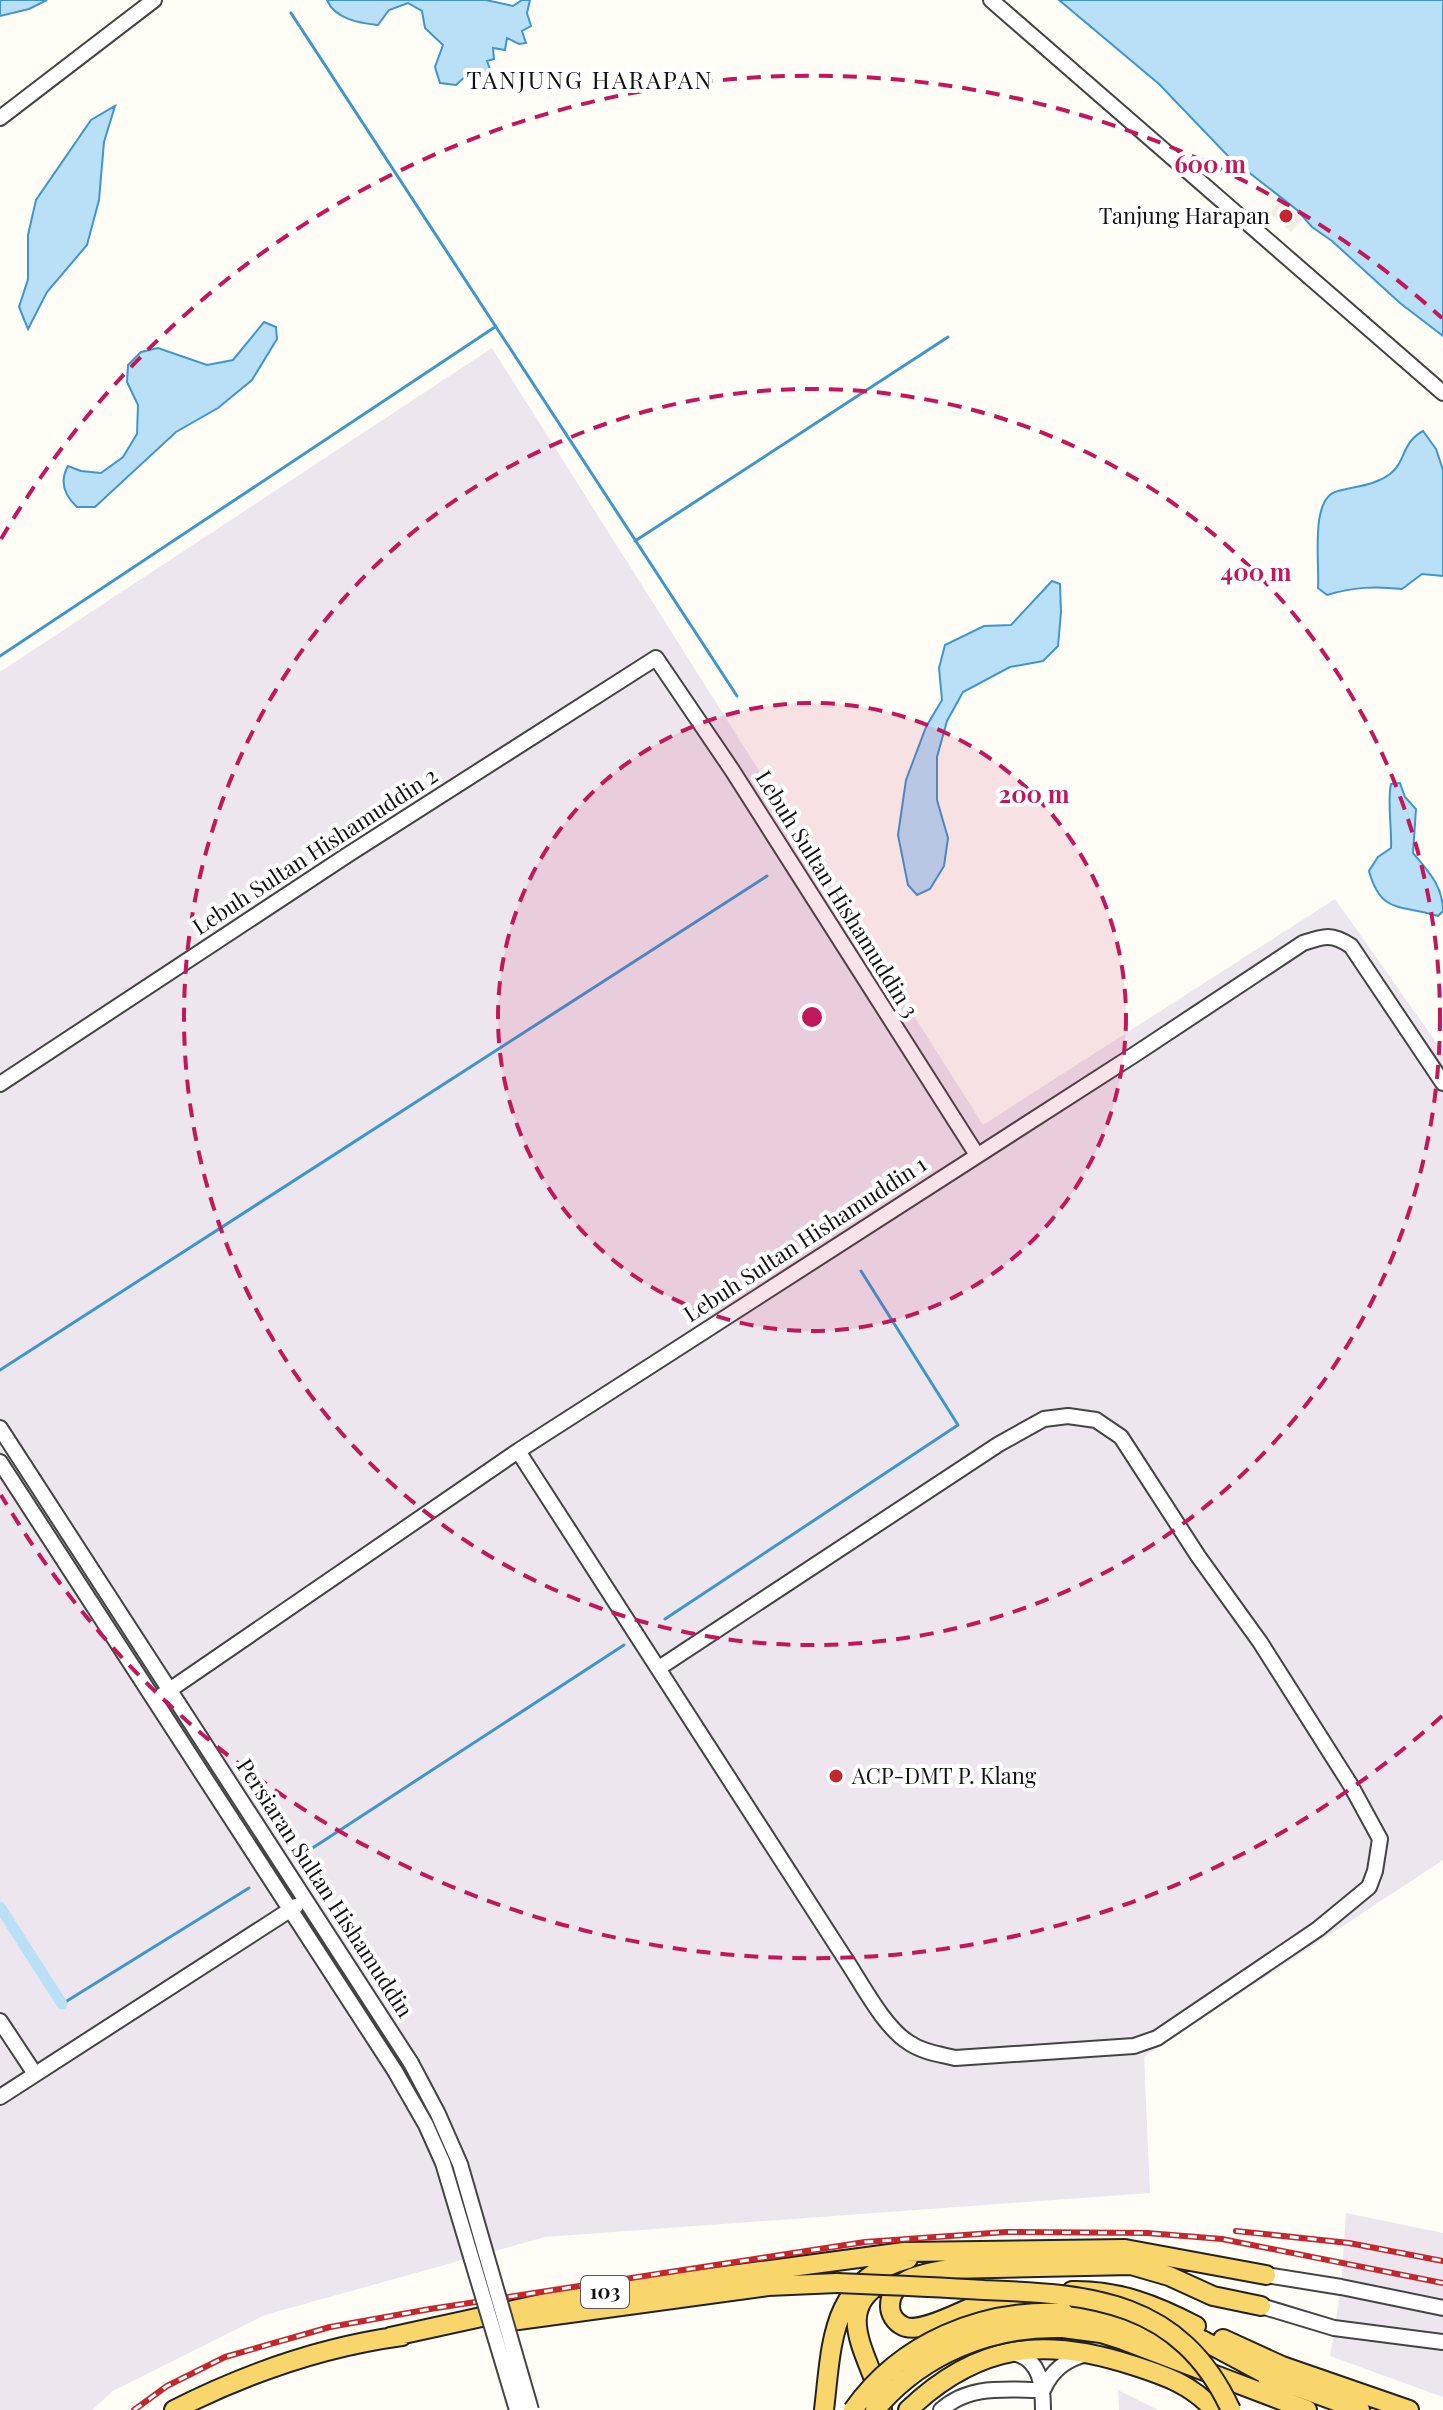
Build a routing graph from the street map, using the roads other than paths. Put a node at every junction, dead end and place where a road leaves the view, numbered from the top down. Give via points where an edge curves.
1 (154, 0) edge
2 (991, 0) edge
3 (0, 118) edge
4 (1443, 393) edge
5 (656, 658) joint
6 (1443, 1083) edge
7 (0, 1084) edge
8 (977, 1155) junction
9 (0, 1428) edge
10 (518, 1451) junction
11 (0, 1462) edge
12 (659, 1668) junction
13 (170, 1689) junction
14 (155, 1700) junction
15 (307, 1900) junction
16 (291, 1909) junction
17 (0, 2021) edge
18 (35, 2074) junction
19 (0, 2097) edge
20 (945, 2261) junction
21 (1266, 2275) joint
22 (1042, 2292) junction
23 (1261, 2306) joint
24 (1443, 2308) edge
25 (1064, 2320) junction
26 (390, 2337) junction
27 (1443, 2342) edge
28 (1003, 2354) junction
29 (1102, 2356) junction
30 (1275, 2379) junction
31 (1043, 2390) junction
32 (1251, 2390) junction
33 (174, 2410) edge
34 (517, 2410) edge
35 (531, 2410) edge
36 (824, 2410) edge
37 (853, 2410) edge
38 (875, 2410) edge
39 (882, 2410) edge
40 (908, 2410) edge
41 (941, 2410) edge
42 (1043, 2410) edge
43 (1214, 2410) edge
44 (1231, 2410) edge
45 (1307, 2410) edge
46 (1360, 2410) edge
47 (1409, 2410) edge

1 - 3 street
2 - 4 street
5 - 7 street, Lebuh Sultan Hishamuddin 2
5 - 8 street, Lebuh Sultan Hishamuddin 3
6 - 8 street, Lebuh Sultan Hishamuddin 1 via 1351,946 1338,937 1322,937 1303,943
8 - 10 street, Lebuh Sultan Hishamuddin 1
9 - 13 street, Persiaran Sultan Hishamuddin
10 - 12 street
10 - 13 street, Lebuh Sultan Hishamuddin 1
11 - 14 street, Persiaran Sultan Hishamuddin
12 - 12 street via 893,2029 928,2052 955,2058 1134,2046 1157,2038 1318,1929 1369,1887 1375,1871 1380,1839 1350,1784 1121,1437 1096,1420 1044,1419 999,1444
13 - 14 street, Lebuh Sultan Hishamuddin 1
13 - 15 street, Persiaran Sultan Hishamuddin
14 - 16 street, Persiaran Sultan Hishamuddin
15 - 16 street
15 - 35 street, Persiaran Sultan Hishamuddin, bridge via 411,2063 460,2164
16 - 18 street
16 - 34 street, Persiaran Sultan Hishamuddin, bridge via 426,2125 443,2163
17 - 18 street
18 - 19 street
20 - 21 main road, 103 via 1141,2250
20 - 23 main road via 1131,2265 1213,2296
20 - 26 main road, 103 via 874,2255 582,2295
20 - 30 main road via 898,2288 890,2303 896,2322 917,2328 985,2302 1046,2297 1167,2325
20 - 36 main road via 889,2265 849,2296 833,2335
20 - 39 main road via 889,2279 863,2300 857,2335
21 - 24 street
22 - 26 main road, bridge via 837,2283 768,2286
22 - 44 main road, bridge via 1116,2304 1152,2320 1198,2358
22 - 47 main road, bridge via 1098,2292 1137,2299 1282,2366
23 - 27 street via 1334,2328
25 - 30 main road via 1108,2319
25 - 32 main road via 1193,2364
25 - 37 main road, bridge via 1045,2312 994,2318 946,2334 892,2368
25 - 38 main road, bridge via 954,2349 920,2368
26 - 33 main road, 103 via 292,2359
28 - 29 main road via 1053,2349
28 - 31 street via 1028,2360
28 - 40 main road via 957,2371
29 - 31 street via 1066,2362
29 - 32 main road via 1142,2360
29 - 43 main road via 1171,2377
30 - 46 main road
31 - 41 street via 978,2390
31 - 42 street
32 - 45 main road

